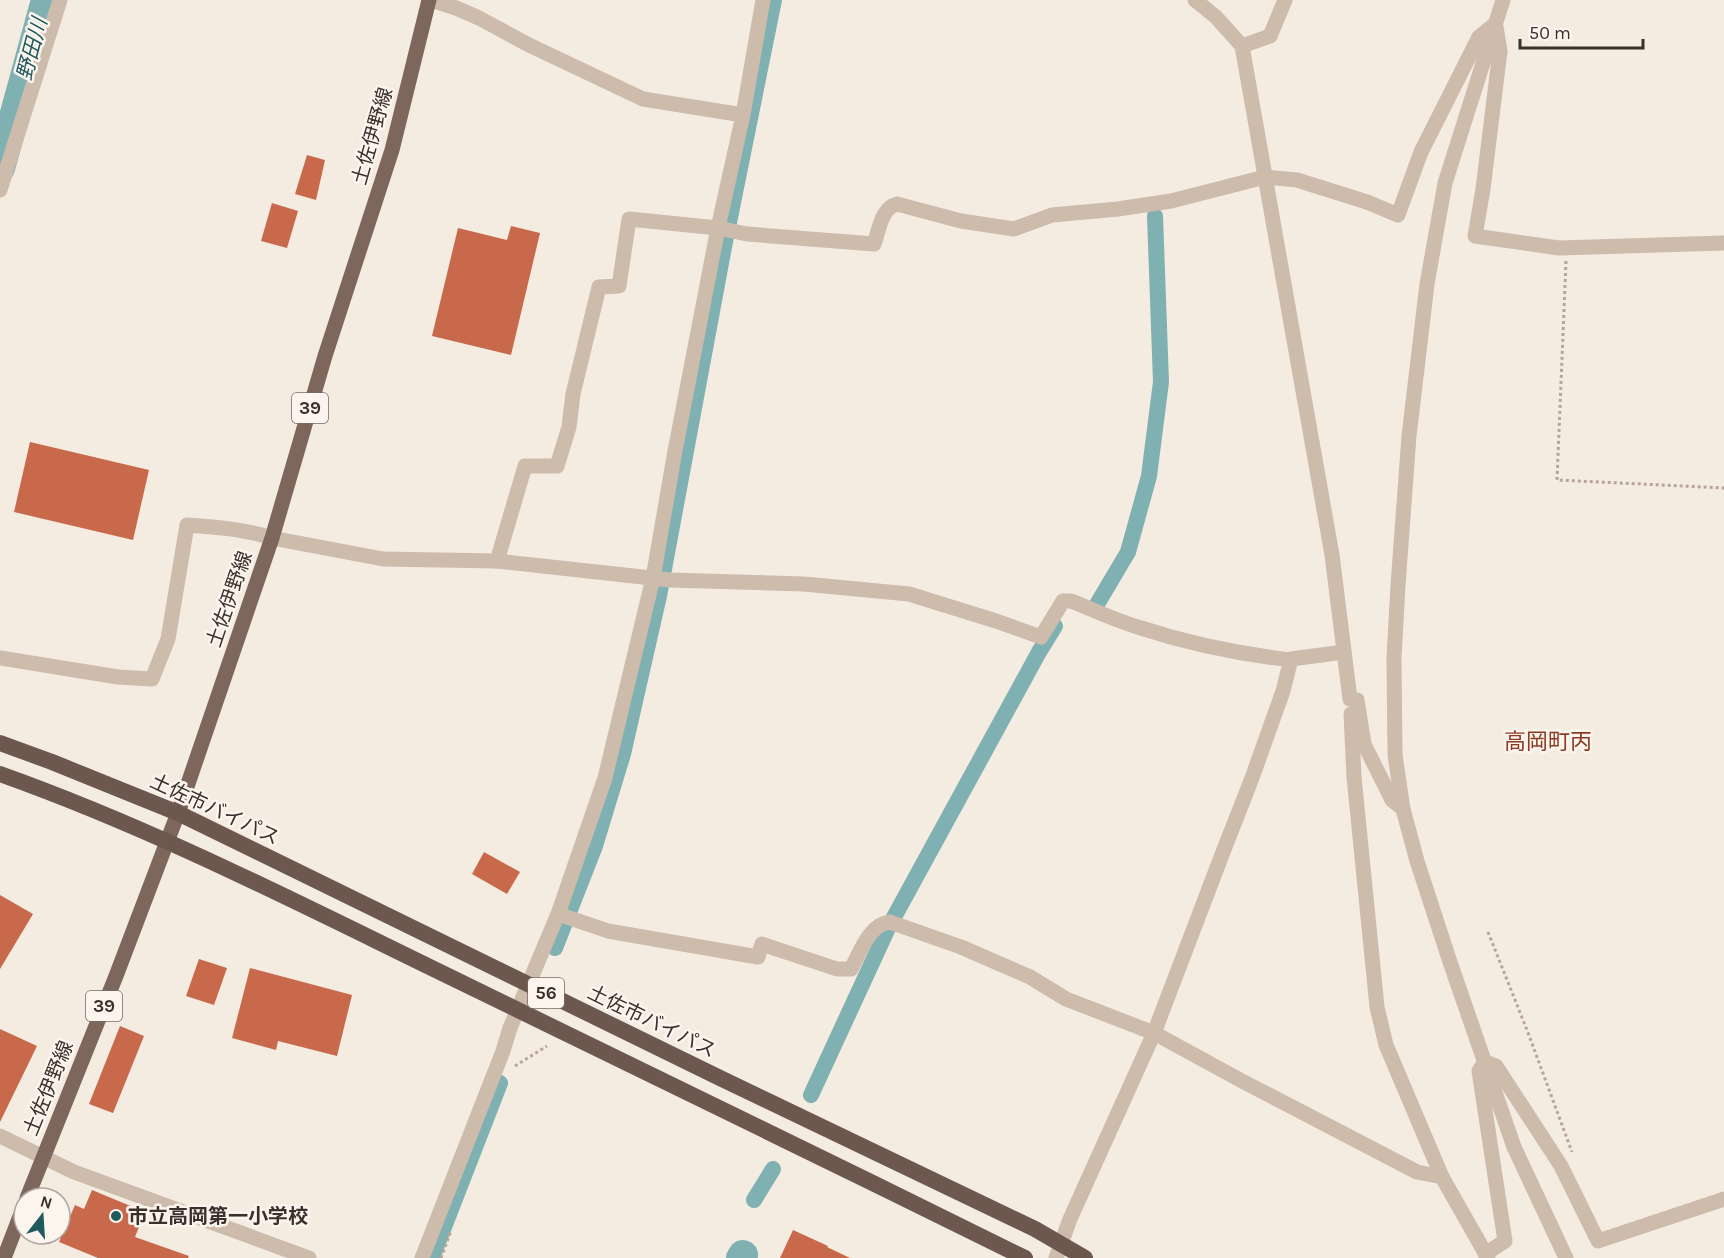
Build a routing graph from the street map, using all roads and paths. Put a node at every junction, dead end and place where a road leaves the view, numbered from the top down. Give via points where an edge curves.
1 (60, 0) edge
2 (430, 0) edge
3 (763, 0) edge
4 (1195, 0) edge
5 (1286, 0) edge
6 (1503, 0) edge
7 (1495, 24) junction
8 (1242, 46) junction
9 (743, 116) junction
10 (1265, 177) junction
11 (0, 190) edge
12 (725, 230) junction
13 (1724, 243) edge
14 (1566, 248) junction
15 (1724, 488) edge
16 (272, 538) junction
17 (497, 561) junction
18 (659, 579) junction
19 (1344, 652) junction
20 (0, 658) edge
21 (1291, 660) junction
22 (1350, 699) junction
23 (0, 743) edge
24 (0, 774) edge
25 (1403, 809) junction
26 (178, 813) junction
27 (168, 841) junction
28 (565, 917) junction
29 (1488, 932) dead end
30 (528, 984) junction
31 (518, 1010) junction
32 (1154, 1033) junction
33 (547, 1046) dead end
34 (1485, 1062) junction
35 (514, 1066) dead end
36 (0, 1136) edge
37 (43, 1157) junction
38 (1574, 1158) dead end
39 (1442, 1177) junction
40 (32, 1186) edge
41 (1724, 1198) edge
42 (453, 1226) dead end
43 (12, 1237) edge
44 (1058, 1251) edge
45 (1486, 1256) edge
46 (4, 1258) edge
47 (309, 1258) edge
48 (422, 1258) edge
49 (441, 1258) edge
50 (1025, 1258) edge
51 (1085, 1258) edge
52 (1566, 1258) edge

1 - 11 street
2 - 9 street via 480,18 643,99
2 - 16 main road, 土佐伊野線 / 39 via 392,150 325,356
3 - 9 street
4 - 8 street
5 - 8 street via 1270,36
6 - 7 street
7 - 10 street via 1479,37 1420,152 1398,214 1297,180
7 - 14 street via 1500,51 1475,236
7 - 25 street via 1445,183 1427,284 1412,412 1394,658 1395,755
8 - 10 street
9 - 12 street
10 - 12 street via 1171,201 1052,215 1014,230 897,204 886,211 874,244
10 - 19 street via 1332,555
12 - 17 street via 629,219 619,286 599,287 557,466 525,466
12 - 18 street via 675,451
13 - 14 street
14 - 15 path via 1557,480
16 - 17 street via 383,559
16 - 20 street via 221,527 187,525 168,639 152,679
16 - 26 main road, 土佐伊野線 / 39
17 - 18 street
18 - 21 street via 804,584 909,594 1041,637 1063,601 1071,601 1139,628 1196,644
18 - 28 street
19 - 21 street
19 - 22 street
21 - 32 street via 1252,778
22 - 25 street via 1357,700 1364,744 1392,800
22 - 39 street via 1377,1007 1386,1045
23 - 26 highway, 土佐市バイパス / 56
24 - 27 highway, 56
25 - 34 street
26 - 27 main road, 土佐伊野線 / 39
26 - 30 highway, 土佐市バイパス / 56
27 - 31 highway, 56
27 - 37 main road, 土佐伊野線 / 39
28 - 30 street
28 - 32 street via 608,931 758,957 762,945 837,969 851,969 872,932 890,922 961,946 1066,999
29 - 38 path
30 - 31 street
30 - 44 highway, 土佐市バイパス / 56 via 1035,1229
31 - 48 street
31 - 50 highway, 56
32 - 39 street via 1407,1167
32 - 44 street
33 - 35 path
34 - 41 street via 1496,1066 1561,1166 1598,1241
34 - 45 street via 1479,1071 1505,1241
34 - 52 street via 1514,1147
36 - 37 street
37 - 40 main road, 土佐伊野線 / 39
37 - 47 street via 74,1172
39 - 45 street
42 - 49 path
43 - 46 main road
44 - 51 highway, 土佐市バイパス / 56

